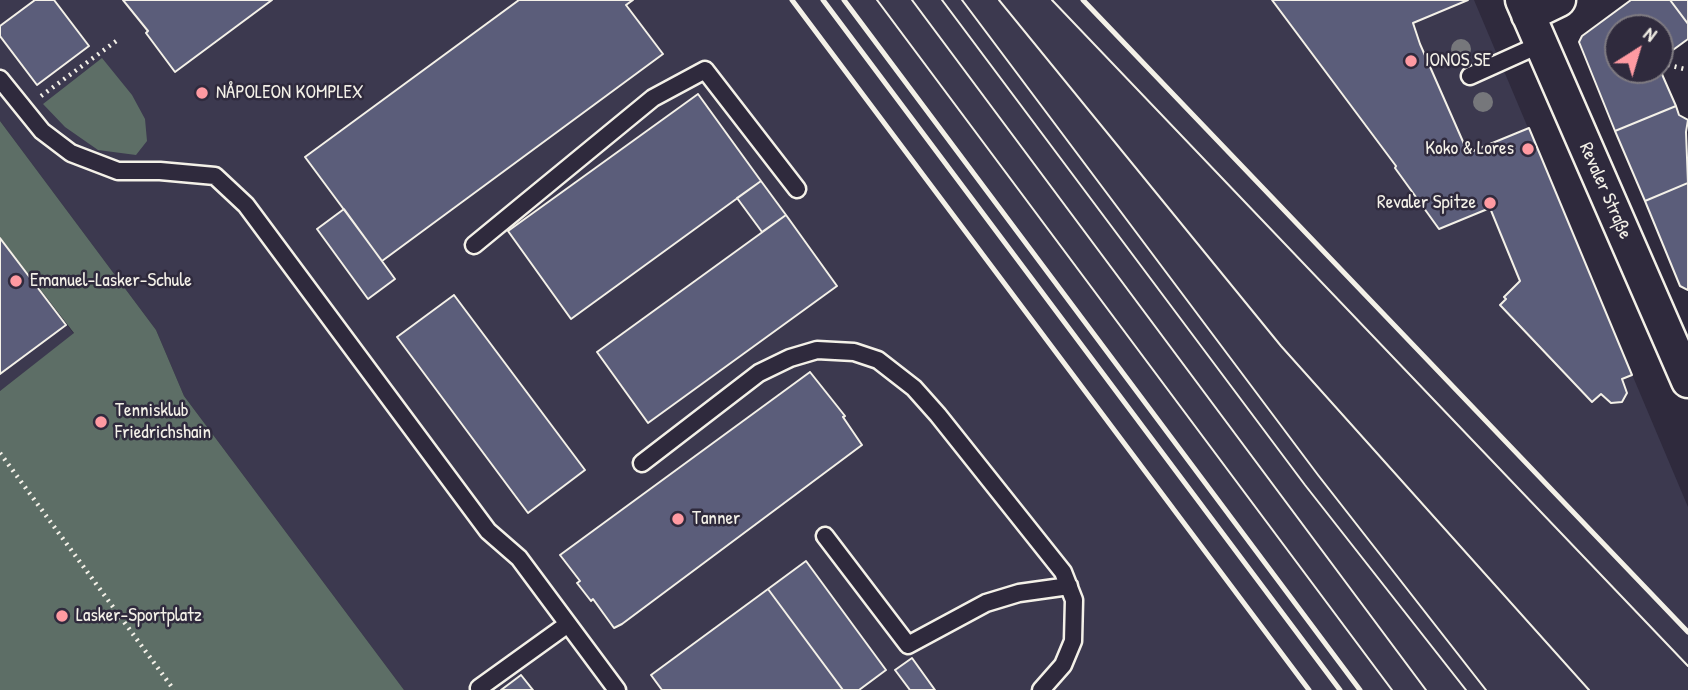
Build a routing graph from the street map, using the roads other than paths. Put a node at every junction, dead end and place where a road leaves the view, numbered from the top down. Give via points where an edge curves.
1 (1559, 0) edge
2 (1525, 7) edge
3 (1541, 44) junction
4 (1470, 76) dead end
5 (0, 79) edge
6 (797, 189) dead end
7 (474, 246) dead end
8 (1680, 340) edge
9 (1688, 381) edge
10 (642, 463) dead end
11 (825, 536) dead end
12 (1069, 586) junction
13 (568, 624) junction
14 (479, 688) dead end
15 (617, 690) edge
16 (1041, 690) edge

1 - 2 street
2 - 3 street, Revaler Straße
3 - 4 lane
3 - 8 street, Revaler Straße
5 - 13 lane via 41,131 71,153 118,171 215,176 246,205 488,531 519,558
6 - 7 lane via 705,70 653,98
8 - 9 street, Revaler Straße
10 - 12 lane via 759,373 817,350 854,352 878,360 914,388 1063,572
11 - 12 lane via 908,645 986,603
12 - 16 lane via 1074,600 1073,641 1063,665
13 - 14 lane
13 - 15 lane

